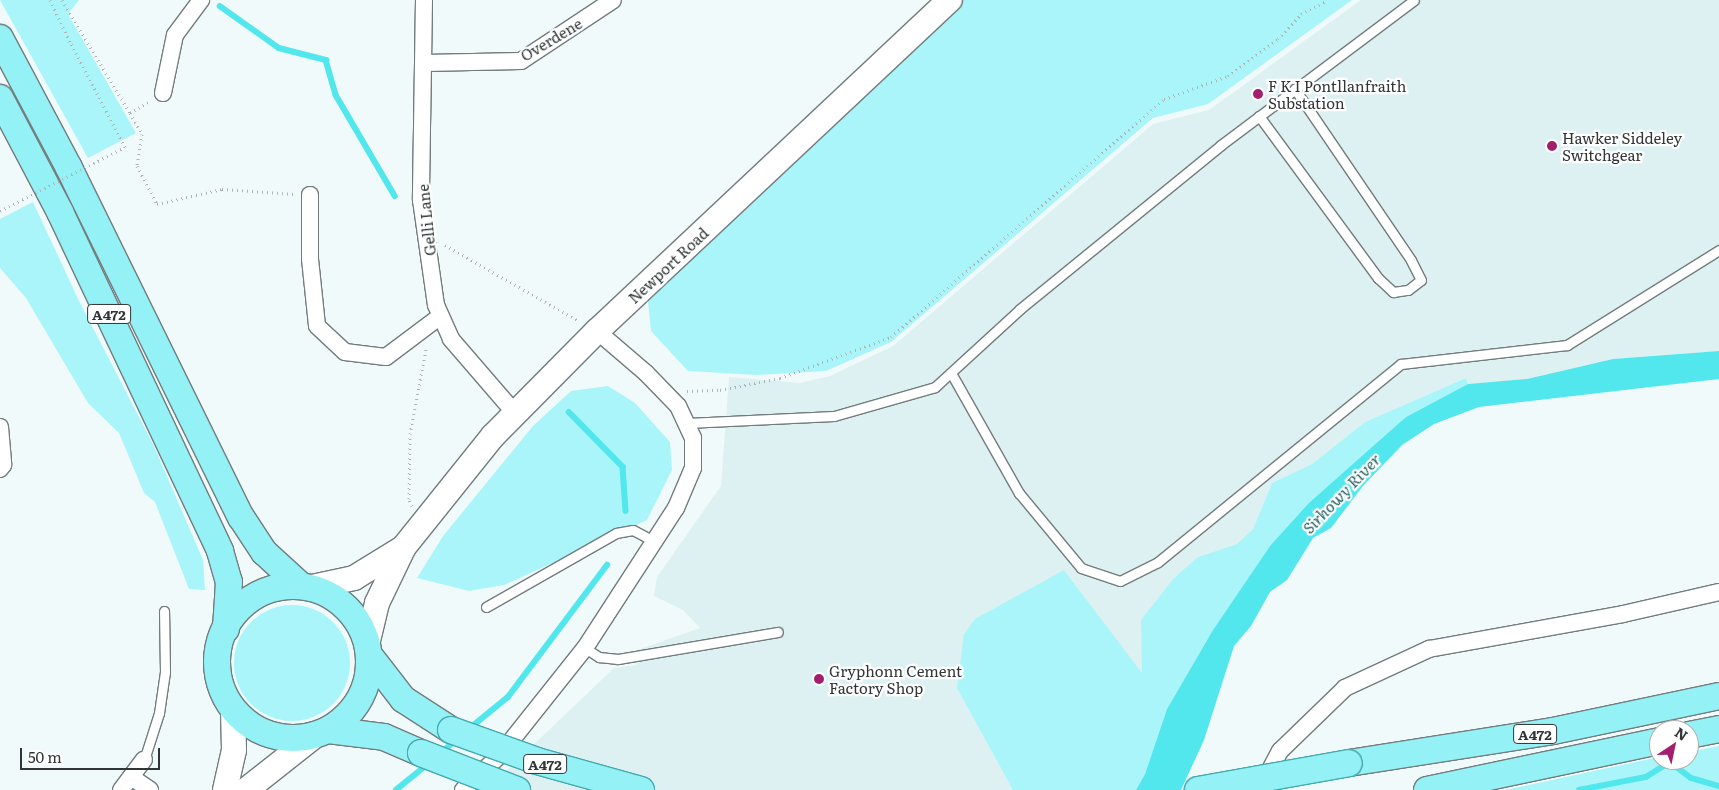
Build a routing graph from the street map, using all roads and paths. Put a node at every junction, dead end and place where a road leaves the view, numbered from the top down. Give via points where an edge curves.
1 (50, 0) edge
2 (62, 0) edge
3 (201, 0) edge
4 (424, 0) edge
5 (613, 0) edge
6 (950, 0) edge
7 (1328, 0) edge
8 (1414, 0) edge
9 (0, 38) edge
10 (424, 63) junction
11 (1295, 89) junction
12 (163, 93) joint
13 (0, 98) edge
14 (130, 113) junction
15 (1259, 116) junction
16 (310, 195) joint
17 (0, 211) edge
18 (426, 235) junction
19 (1719, 250) edge
20 (433, 321) junction
21 (597, 331) junction
22 (950, 373) junction
23 (666, 392) junction
24 (514, 412) junction
25 (687, 422) junction
26 (0, 427) edge
27 (0, 469) edge
28 (425, 518) junction
29 (656, 542) junction
30 (404, 547) junction
31 (306, 586) junction
32 (1719, 592) edge
33 (486, 607) dead end
34 (164, 612) dead end
35 (226, 629) junction
36 (778, 632) dead end
37 (586, 648) junction
38 (368, 650) junction
39 (1719, 696) edge
40 (233, 710) junction
41 (1719, 729) edge
42 (321, 733) junction
43 (1699, 733) edge
44 (1649, 743) edge
45 (144, 760) joint
46 (126, 784) edge
47 (150, 790) edge
48 (225, 790) edge
49 (246, 790) edge
50 (463, 790) edge
51 (517, 790) edge
52 (641, 790) edge
53 (1198, 790) edge
54 (1260, 790) edge
55 (1427, 790) edge

1 - 17 path, bridge via 125,147
2 - 14 path
3 - 12 street via 175,35
4 - 10 street, Gelli Lane
5 - 10 street, Overdene via 521,61
6 - 21 main road, Newport Road
7 - 23 path via 1301,14 1278,39 1228,76 1164,99 892,337 780,378 720,390
8 - 11 lane
9 - 31 main road, A472 via 69,168 248,530 272,561
10 - 18 street, Gelli Lane via 421,200
11 - 15 lane
11 - 15 lane via 1410,260 1421,280 1408,290 1392,292 1378,278
12 - 14 path
13 - 35 main road, A472 via 60,212 220,551 229,582
14 - 16 path via 142,134 137,166 156,204 222,189
15 - 22 lane via 1028,303
16 - 20 street via 310,260 317,326 345,352 386,357
18 - 20 street, Gelli Lane
18 - 21 path
19 - 22 lane via 1567,345 1401,364 1158,562 1120,581 1081,568 1019,493
20 - 24 street, Gelli Lane
20 - 28 path via 410,434 409,498 414,509
21 - 23 street
21 - 24 main road, Newport Road
22 - 25 lane via 935,387 834,416
23 - 25 street
24 - 28 main road, Newport Road
25 - 29 street via 695,452 693,468 683,496
26 - 27 street
28 - 30 main road, Newport Road
29 - 33 lane via 633,530 616,533
29 - 37 street
30 - 31 main road, Newport Road via 354,578
30 - 38 main road, Newport Road via 378,603
31 - 35 main road via 273,590 249,601
31 - 38 main road via 333,597 351,613
32 - 54 street via 1623,614 1429,649 1345,688 1280,751
34 - 45 lane via 165,672 159,713
35 - 40 main road via 219,653 218,674
36 - 37 lane via 618,659 599,657
37 - 50 street via 499,756
38 - 42 main road via 368,675 360,696 348,714
38 - 52 main road, A472, bridge via 403,699 451,730 529,759
39 - 53 main road, A472, bridge via 1553,731
40 - 42 main road via 261,732 288,738
40 - 48 main road via 234,750
41 - 43 main road
42 - 49 main road
42 - 51 main road, A472, bridge via 384,737
44 - 55 main road, A472
45 - 46 street
46 - 47 street

